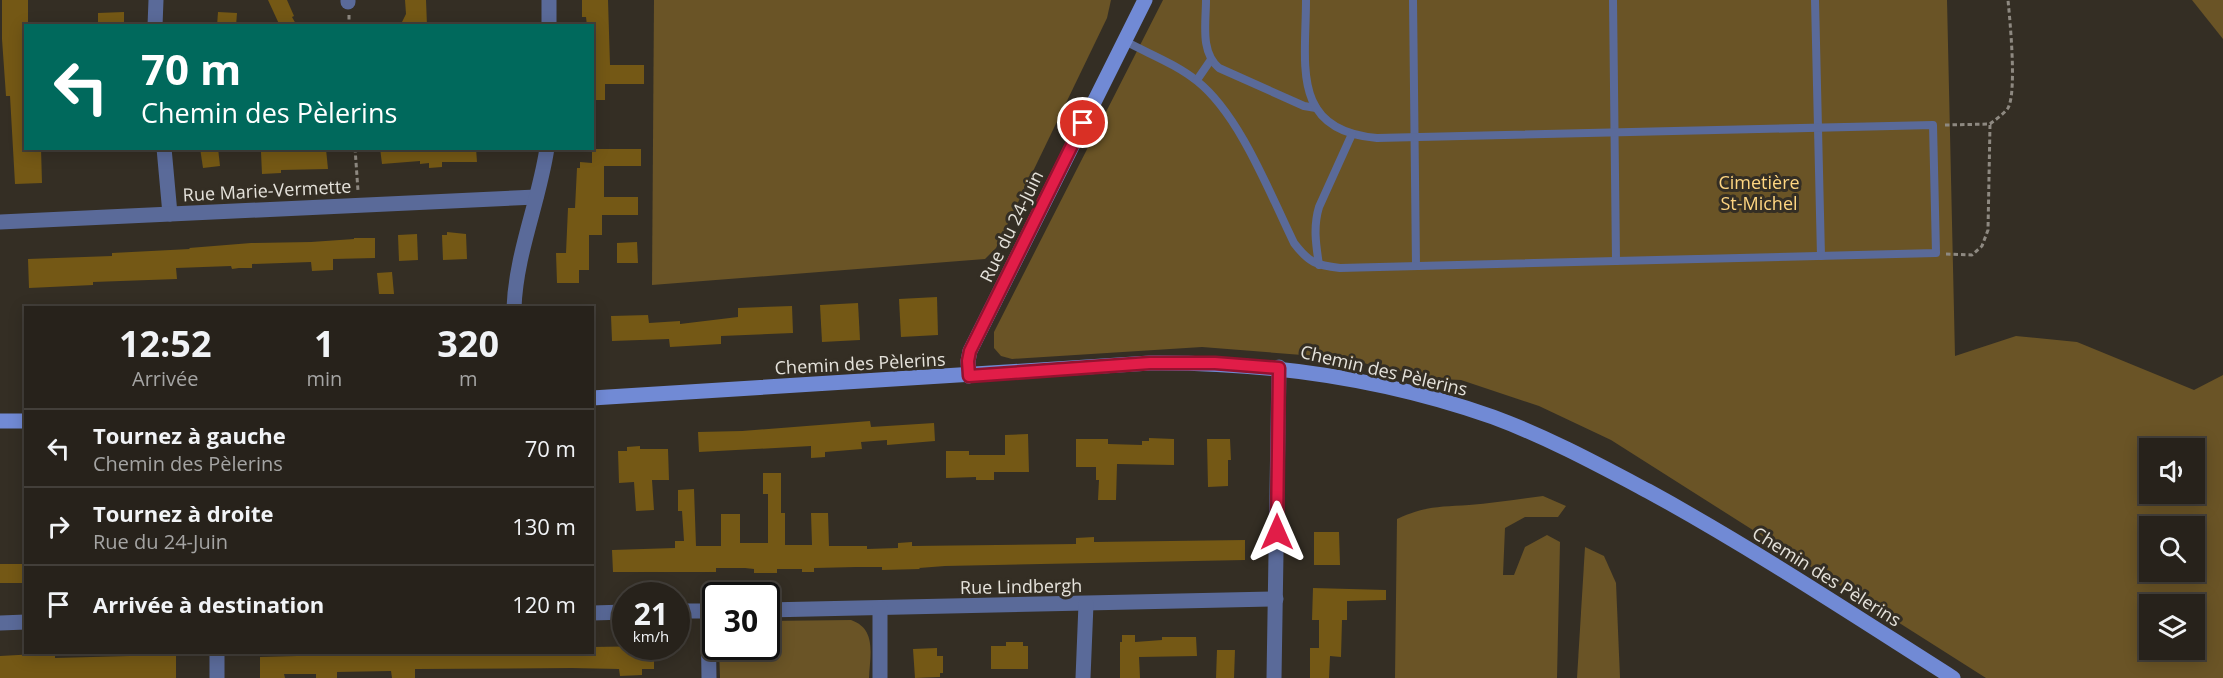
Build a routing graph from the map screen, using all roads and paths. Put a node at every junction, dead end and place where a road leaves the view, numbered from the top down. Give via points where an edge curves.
1 (156, 0) edge
2 (549, 0) edge
3 (1145, 0) edge
4 (1206, 0) edge
5 (1306, 0) edge
6 (1413, 0) edge
7 (1613, 0) edge
8 (1815, 0) edge
9 (2007, 0) edge
10 (155, 24) edge
11 (549, 24) edge
12 (1125, 41) junction
13 (1210, 61) junction
14 (1197, 81) junction
15 (1316, 108) junction
16 (1990, 124) junction
17 (1934, 125) junction
18 (1818, 128) junction
19 (1615, 132) junction
20 (1352, 134) junction
21 (1414, 136) junction
22 (164, 150) edge
23 (355, 150) edge
24 (547, 150) edge
25 (536, 197) junction
26 (358, 205) junction
27 (170, 214) junction
28 (0, 222) edge
29 (1936, 254) junction
30 (1821, 256) junction
31 (1616, 261) junction
32 (1319, 265) junction
33 (1416, 266) junction
34 (513, 306) edge
35 (1279, 368) junction
36 (969, 376) junction
37 (594, 398) edge
38 (0, 421) edge
39 (24, 421) edge
40 (1276, 598) junction
41 (1086, 604) junction
42 (880, 608) junction
43 (780, 610) edge
44 (612, 612) edge
45 (594, 613) edge
46 (24, 622) edge
47 (0, 623) edge
48 (217, 654) edge
49 (710, 660) edge
50 (217, 678) edge
51 (709, 678) edge
52 (880, 678) edge
53 (1083, 678) edge
54 (1274, 678) edge
55 (1953, 678) edge

1 - 10 street
2 - 11 street
3 - 12 street, Rue du 24-Juin
4 - 13 lane
5 - 15 lane via 1306,82
6 - 21 lane
7 - 19 lane
8 - 18 lane
9 - 16 path via 2012,92 2008,109
12 - 14 lane
12 - 36 street, Rue du 24-Juin via 970,351
13 - 14 lane
13 - 15 lane via 1304,106
14 - 32 lane via 1213,94 1243,139 1294,243 1305,258
15 - 20 lane via 1339,129
16 - 17 path
16 - 29 path via 1988,230 1983,246 1972,255
17 - 18 lane
17 - 29 lane
18 - 19 lane
18 - 30 lane
19 - 21 lane
19 - 31 lane
20 - 21 lane via 1377,138
20 - 32 lane via 1315,219
21 - 33 lane
22 - 27 street
23 - 26 path
24 - 25 street
25 - 26 street, Rue Marie-Vermette
25 - 34 street via 520,258
26 - 27 street, Rue Marie-Vermette
27 - 28 street, Rue Marie-Vermette
29 - 30 lane
30 - 31 lane
31 - 33 lane
32 - 33 lane
35 - 36 street, Chemin des Pèlerins via 1150,363
35 - 40 street
35 - 55 street, Chemin des Pèlerins via 1348,379 1459,406 1578,453 1699,519
36 - 37 street, Chemin des Pèlerins
38 - 39 street
40 - 41 street, Rue Lindbergh
40 - 54 street
41 - 42 street, Rue Lindbergh
41 - 53 street
42 - 43 street, Rue Lindbergh
42 - 52 street
44 - 45 street
46 - 47 street
48 - 50 street
49 - 51 street

